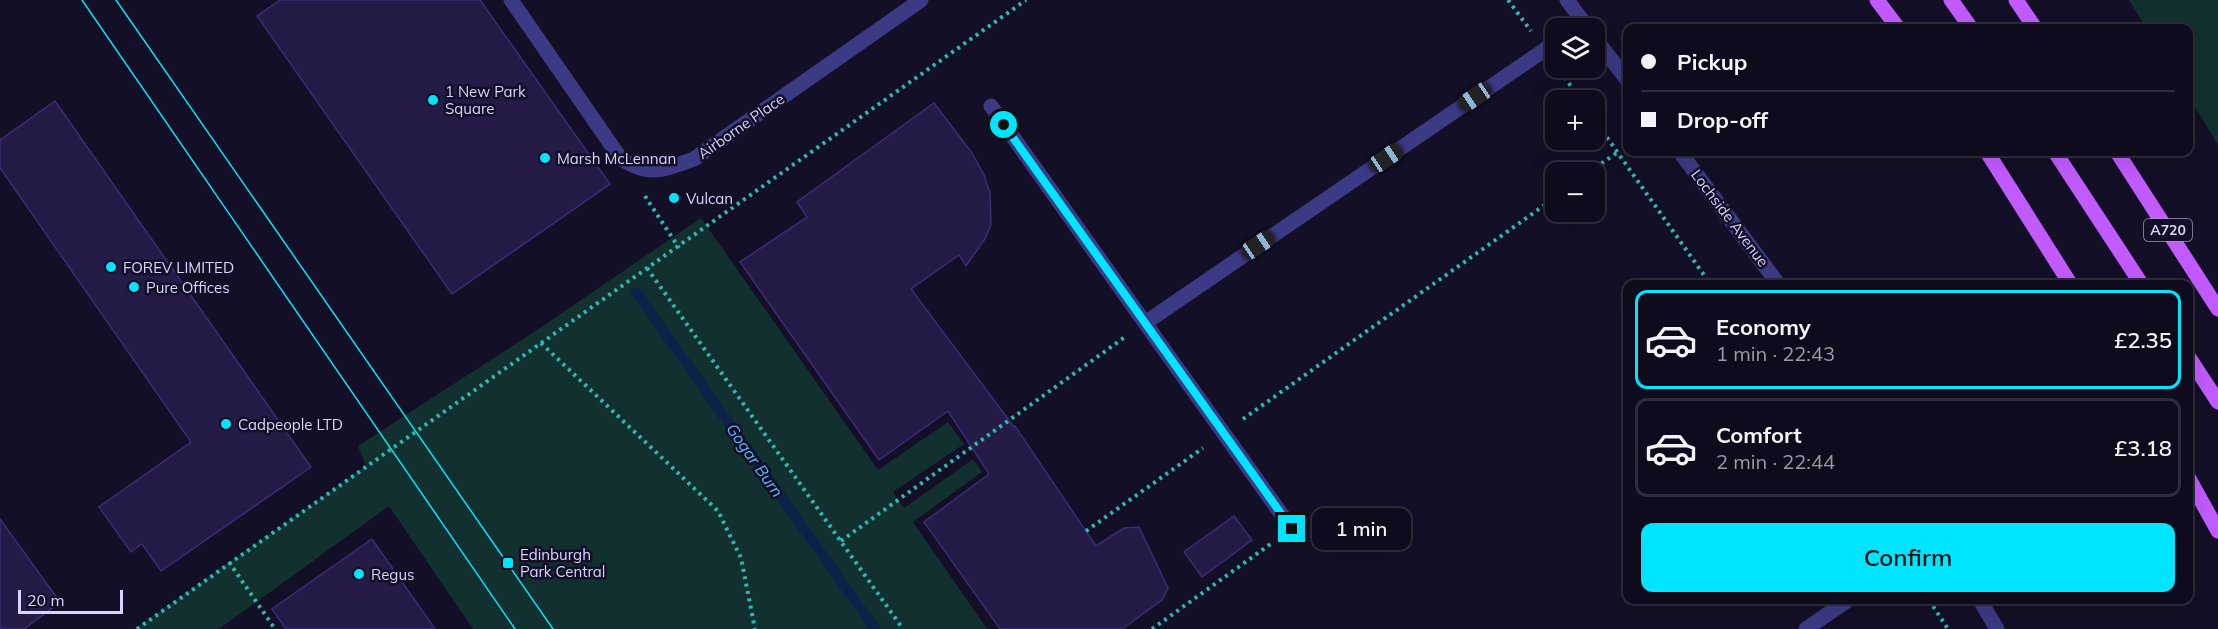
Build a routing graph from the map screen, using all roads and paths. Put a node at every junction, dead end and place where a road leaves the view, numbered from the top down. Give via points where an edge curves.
1 (510, 0) edge
2 (921, 0) edge
3 (1026, 0) edge
4 (1567, 0) edge
5 (1876, 0) edge
6 (1951, 0) edge
7 (2016, 0) edge
8 (1578, 18) edge
9 (1895, 24) edge
10 (1968, 24) edge
11 (2032, 24) edge
12 (1545, 50) edge
13 (1605, 51) edge
14 (1623, 75) edge
15 (991, 106) dead end
16 (1605, 134) edge
17 (1618, 152) junction
18 (1683, 156) edge
19 (1990, 156) edge
20 (2058, 156) edge
21 (2120, 156) edge
22 (621, 159) junction
23 (1604, 162) edge
24 (1545, 205) edge
25 (678, 248) junction
26 (647, 268) junction
27 (1708, 280) edge
28 (1775, 280) edge
29 (2069, 280) edge
30 (2139, 280) edge
31 (2218, 309) edge
32 (1145, 323) junction
33 (541, 343) junction
34 (2193, 364) edge
35 (2218, 402) edge
36 (1224, 433) junction
37 (2193, 486) edge
38 (1292, 529) joint
39 (1086, 531) dead end
40 (2218, 531) edge
41 (841, 542) junction
42 (229, 562) junction
43 (1842, 604) edge
44 (1932, 604) edge
45 (1982, 604) edge
46 (137, 629) edge
47 (275, 629) edge
48 (755, 629) edge
49 (903, 629) edge
50 (1152, 629) edge
51 (1806, 629) edge
52 (1948, 629) edge
53 (1996, 629) edge

1 - 22 street
2 - 22 street, Airborne Place via 694,159 665,169 639,170
3 - 25 path
4 - 8 street
5 - 9 main road
6 - 10 main road
7 - 11 main road
12 - 32 street
13 - 14 street
15 - 32 street
16 - 17 path
17 - 23 path
17 - 27 path
18 - 28 street, Lochside Avenue
19 - 29 main road
20 - 30 main road
21 - 31 main road, A720
22 - 25 path
24 - 36 path
25 - 26 path
26 - 33 path
26 - 41 path
32 - 36 street
32 - 41 path
33 - 42 path
33 - 48 path via 718,511 741,558
34 - 35 main road
36 - 38 street
36 - 39 path
37 - 40 main road
38 - 50 path
41 - 49 path
42 - 46 path
42 - 47 path
43 - 51 street
44 - 52 path
45 - 53 street

